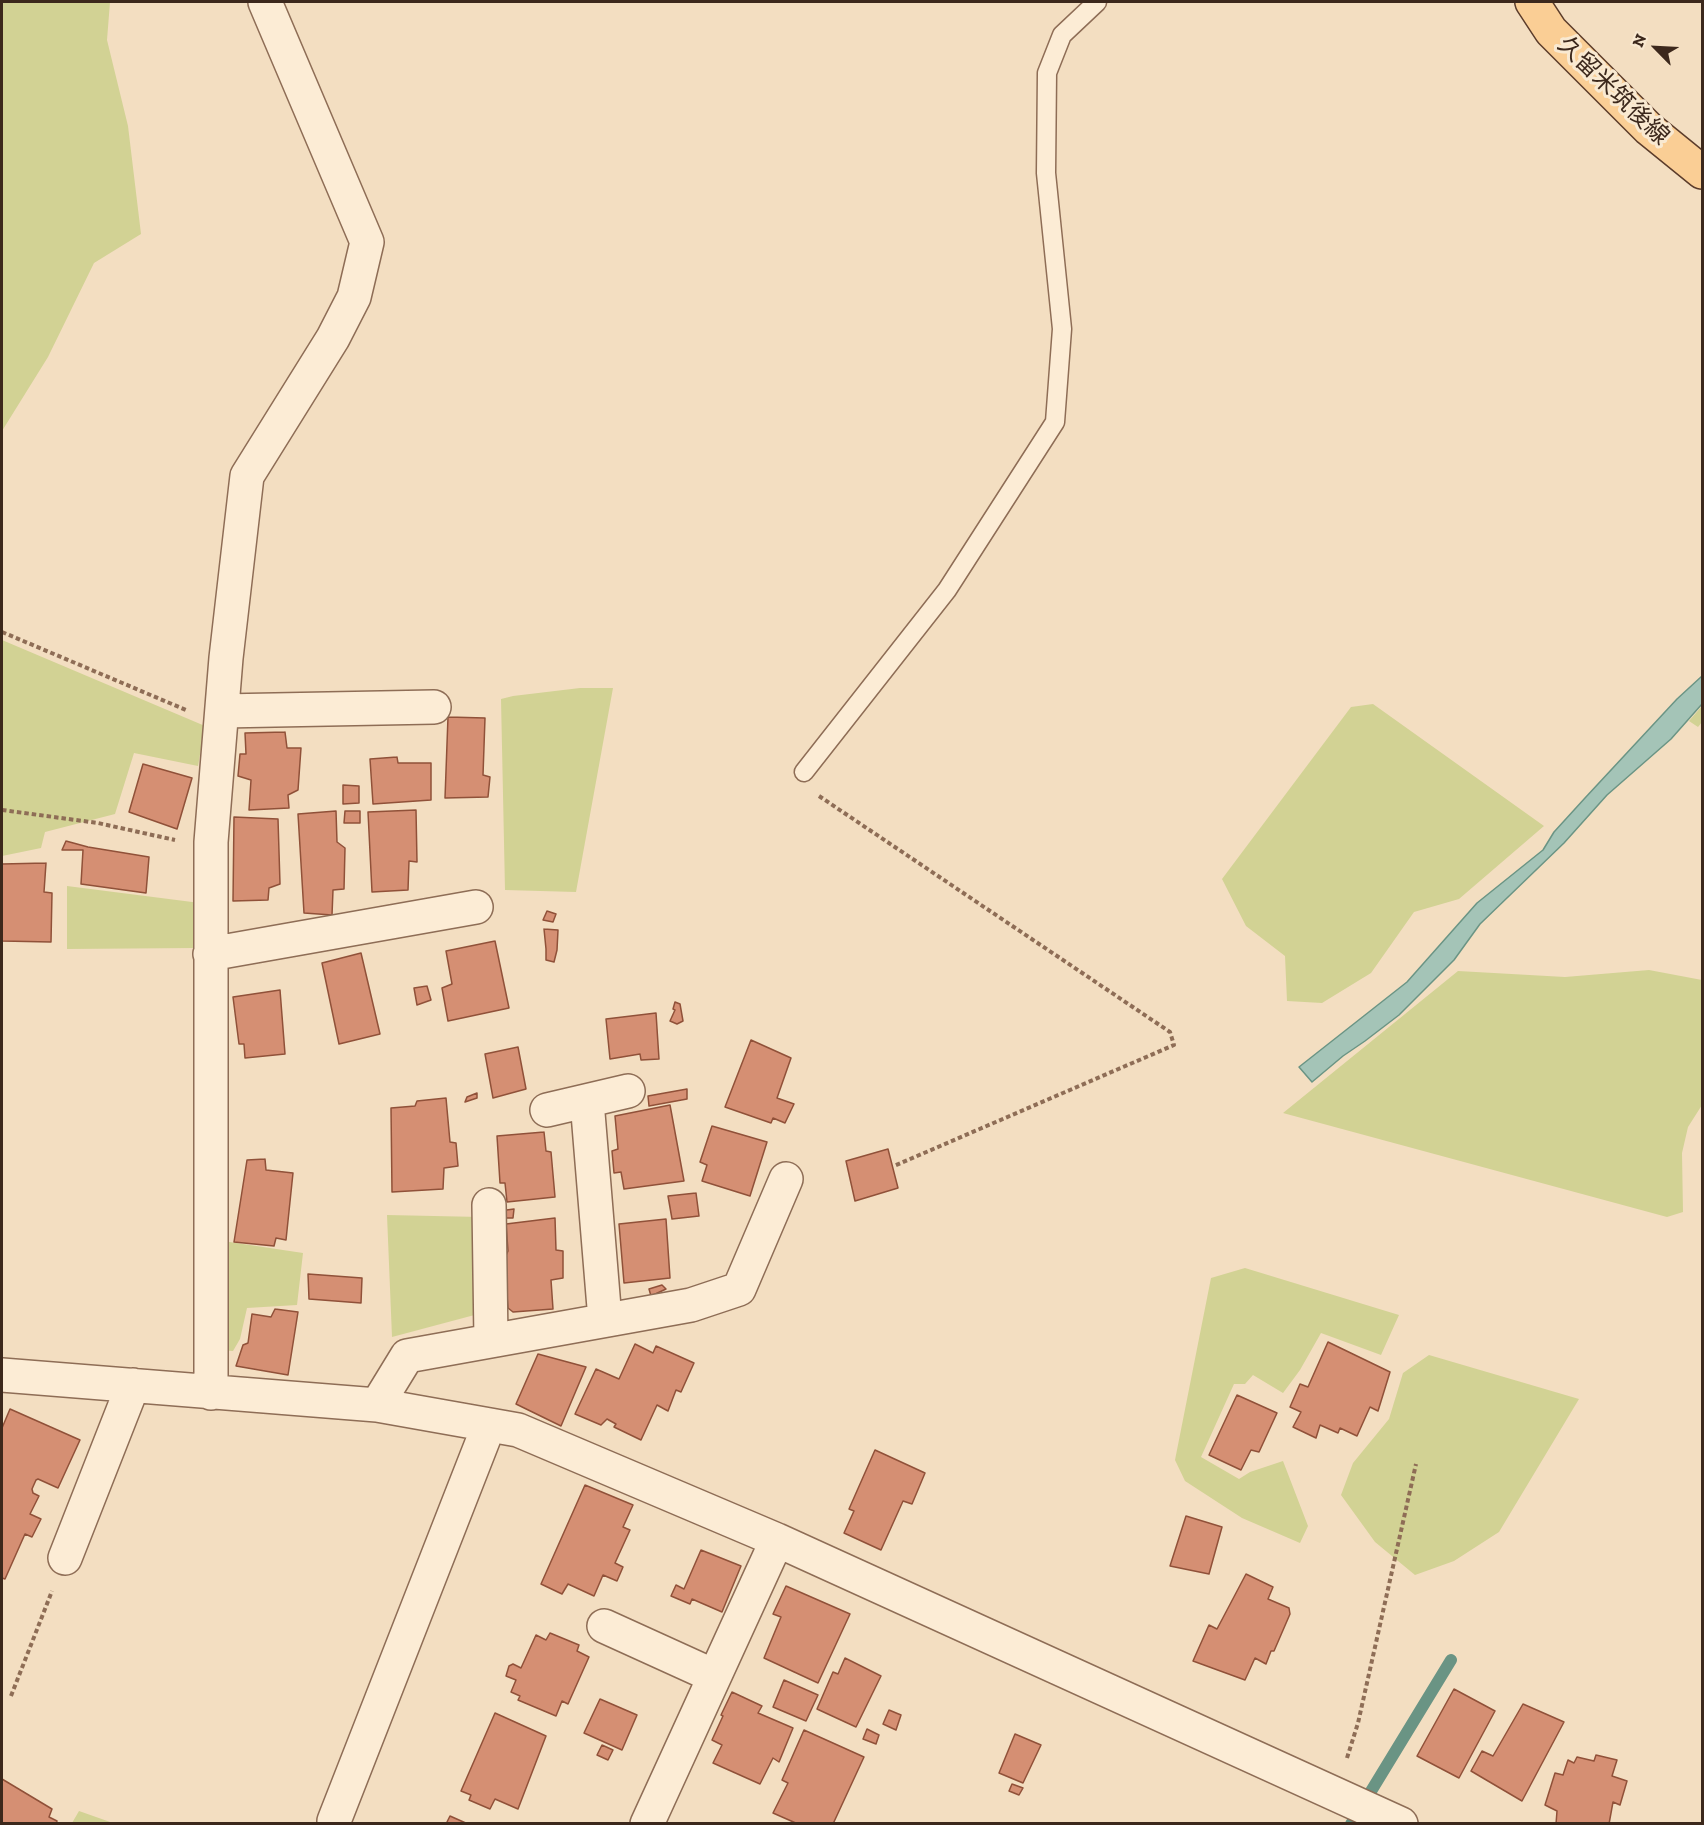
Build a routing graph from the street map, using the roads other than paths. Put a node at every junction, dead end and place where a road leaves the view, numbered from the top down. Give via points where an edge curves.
1 (265, 2) edge
2 (1097, 2) edge
3 (1532, 2) edge
4 (1702, 172) edge
5 (434, 707) dead end
6 (221, 718) junction
7 (804, 772) road end
8 (476, 907) dead end
9 (210, 954) junction
10 (628, 1091) dead end
11 (587, 1101) junction
12 (547, 1110) dead end
13 (786, 1179) dead end
14 (489, 1205) dead end
15 (605, 1320) junction
16 (491, 1340) junction
17 (2, 1375) edge
18 (133, 1385) junction
19 (211, 1393) junction
20 (377, 1405) junction
21 (489, 1425) junction
22 (777, 1540) junction
23 (65, 1558) road end
24 (604, 1626) dead end
25 (714, 1676) junction
26 (334, 1821) dead end
27 (646, 1824) edge
28 (1401, 1824) edge

1 - 6 street via 367,242 354,297 333,338 247,476
2 - 7 lane via 1062,35 1047,73 1046,173 1062,329 1055,422 947,591
3 - 4 main road, 久留米筑後線 via 1551,32 1649,129
5 - 6 street
6 - 9 street via 211,849
8 - 9 street
9 - 19 street
10 - 11 street
11 - 12 street
11 - 15 street
13 - 15 street via 740,1289 691,1305
14 - 16 street
15 - 16 street
16 - 20 street via 407,1356
17 - 18 street
18 - 19 street
18 - 23 street
19 - 20 street
20 - 21 street
21 - 22 street via 518,1430
21 - 26 street
22 - 25 street
22 - 28 street
24 - 25 street
25 - 27 street

